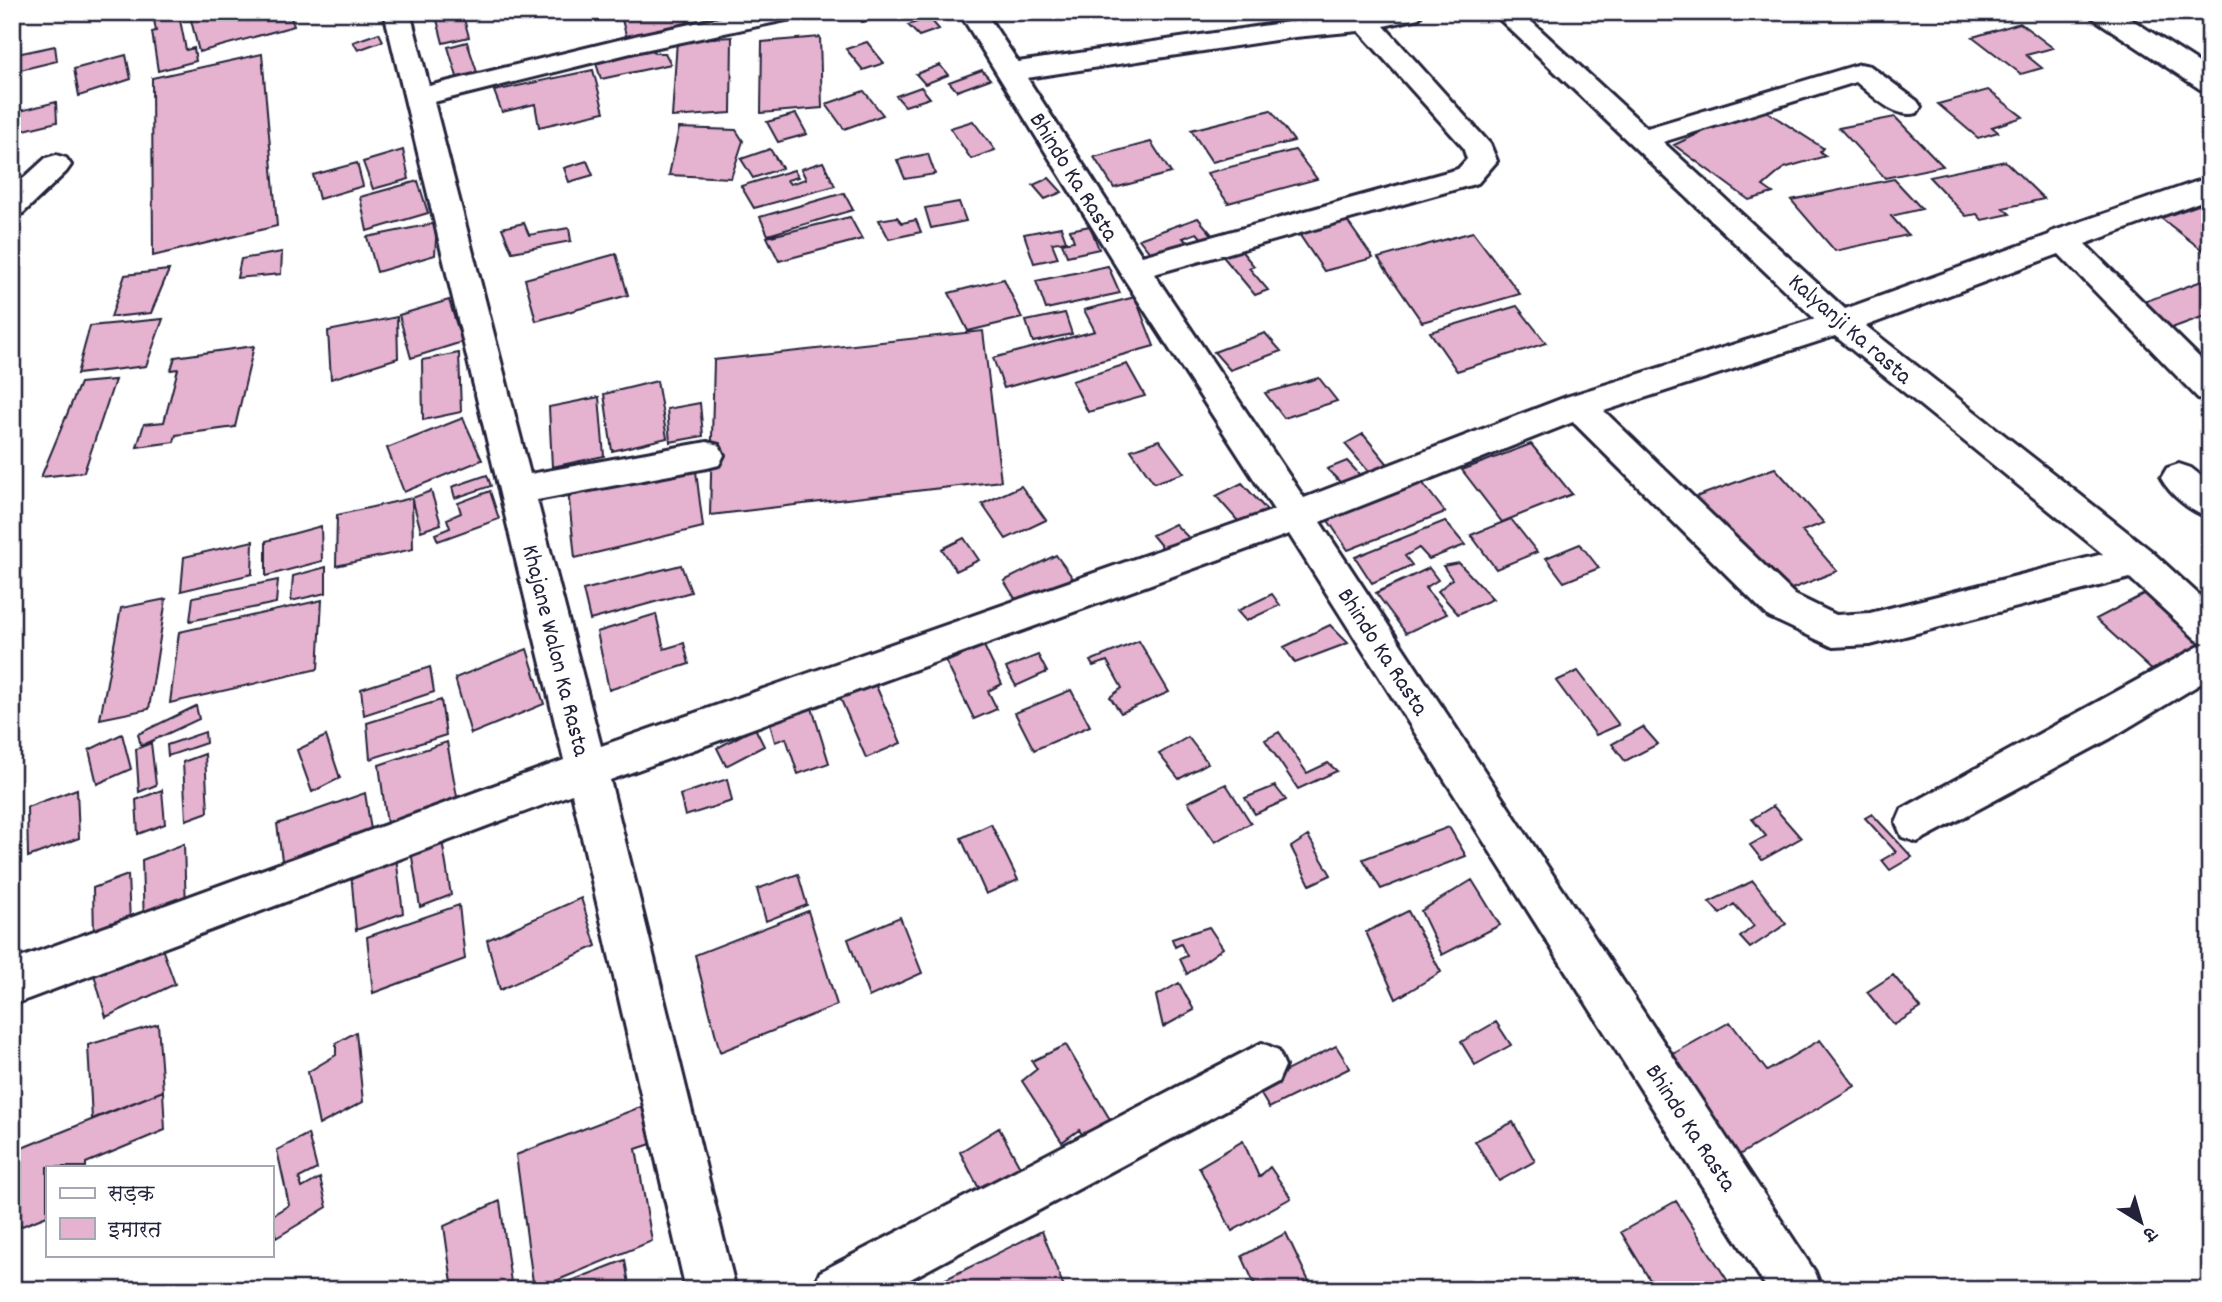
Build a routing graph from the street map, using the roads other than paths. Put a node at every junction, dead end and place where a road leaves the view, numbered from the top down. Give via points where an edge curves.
1 (397, 12) edge
2 (786, 12) edge
3 (972, 12) edge
4 (1410, 12) edge
5 (1505, 12) edge
6 (2102, 12) edge
7 (1366, 22) junction
8 (1010, 72) junction
9 (2210, 83) edge
10 (418, 97) junction
11 (1907, 107) dead end
12 (1641, 139) junction
13 (56, 164) dead end
14 (2210, 187) edge
15 (12, 206) edge
16 (2062, 239) junction
17 (1134, 269) junction
18 (1840, 323) junction
19 (2210, 389) edge
20 (1578, 406) junction
21 (707, 455) dead end
22 (2179, 478) dead end
23 (517, 490) junction
24 (2210, 503) edge
25 (1297, 516) junction
26 (2137, 561) junction
27 (2210, 629) edge
28 (2210, 659) edge
29 (587, 770) junction
30 (1917, 823) dead end
31 (12, 983) edge
32 (1262, 1066) dead end
33 (711, 1290) edge
34 (838, 1290) edge
35 (1797, 1290) edge

1 - 10 street, Khajane Walon Ka Rasta
2 - 10 street
3 - 8 street, Bhindo Ka Rasta
4 - 7 street
5 - 12 street, Kalyanji Ka rasta
6 - 9 street
7 - 8 street via 1269,32
7 - 17 street via 1476,144 1482,161 1468,176
8 - 17 street, Bhindo Ka Rasta
10 - 23 street, Khajane Walon Ka Rasta
11 - 12 street via 1860,72
12 - 18 street, Kalyanji Ka rasta
13 - 15 street
14 - 16 street
16 - 18 street
16 - 19 street
17 - 25 street, Bhindo Ka Rasta
18 - 20 street
18 - 26 street, Kalyanji Ka rasta
20 - 25 street
20 - 26 street via 1782,606 1833,631 1870,629
21 - 23 street
22 - 24 street
23 - 29 street, Khajane Walon Ka Rasta
25 - 29 street
25 - 35 street, Bhindo Ka Rasta
26 - 27 street, Kalyanji Ka rasta
28 - 30 street
29 - 31 street
29 - 33 street, Khajane Walon Ka Rasta
32 - 34 street

